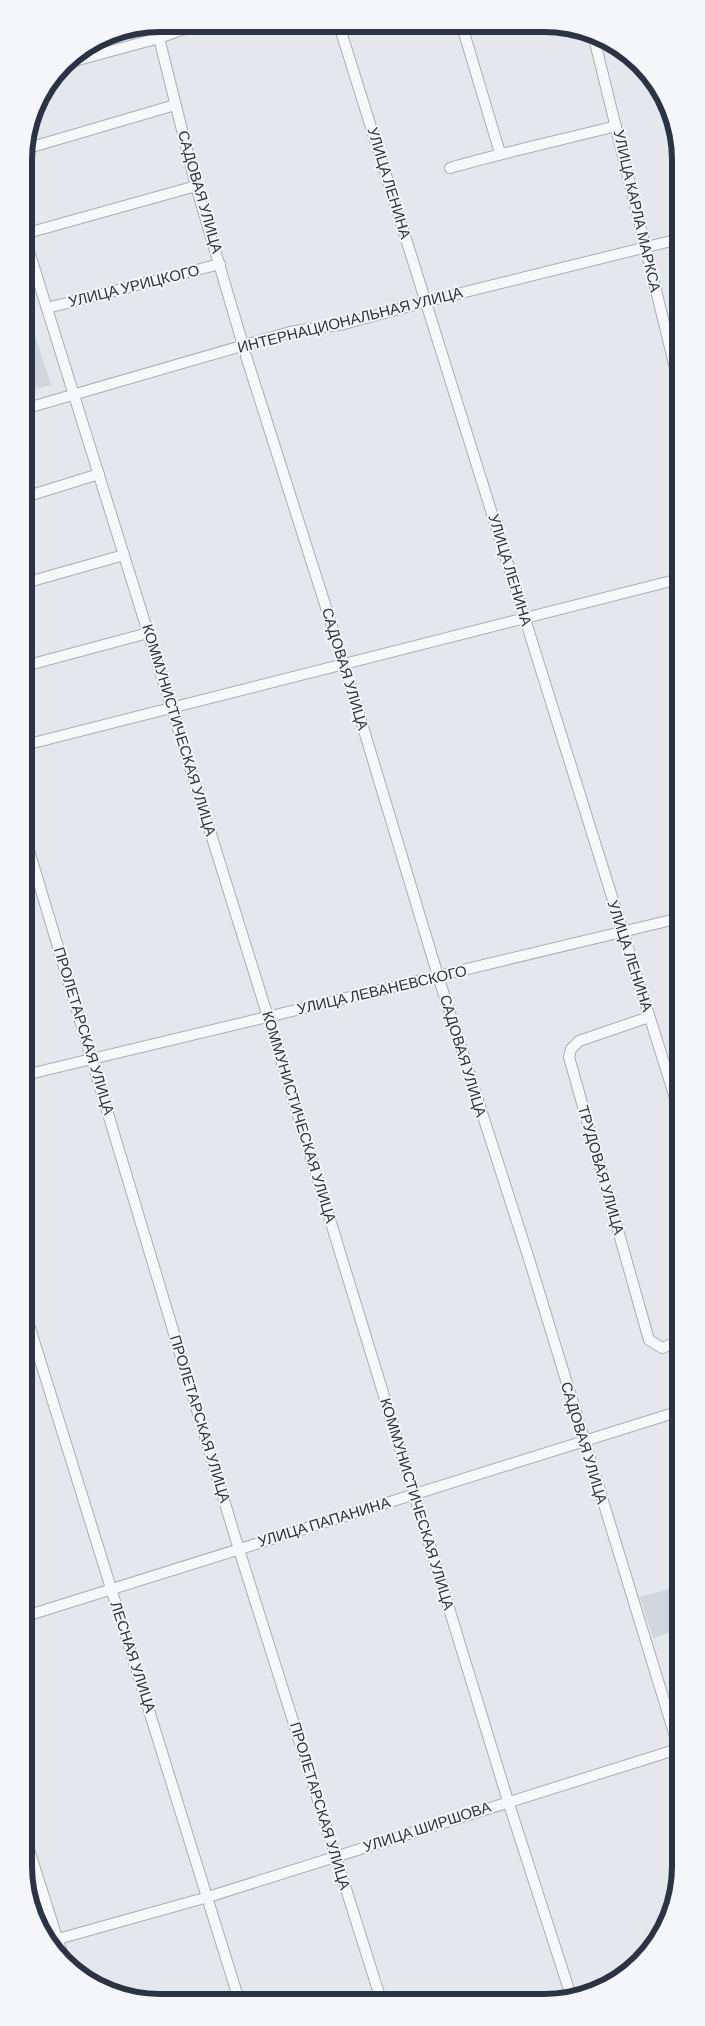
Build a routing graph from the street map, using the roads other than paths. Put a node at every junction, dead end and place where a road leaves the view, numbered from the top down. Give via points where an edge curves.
1 (464, 32) edge
2 (173, 33) edge
3 (341, 33) edge
4 (159, 38) junction
5 (595, 43) edge
6 (85, 57) edge
7 (175, 105) junction
8 (616, 126) junction
9 (34, 146) edge
10 (500, 153) junction
11 (450, 168) dead end
12 (196, 186) junction
13 (33, 232) edge
14 (672, 241) edge
15 (644, 247) junction
16 (33, 263) edge
17 (220, 264) junction
18 (425, 302) junction
19 (47, 308) junction
20 (243, 345) junction
21 (246, 356) dead end
22 (672, 357) edge
23 (74, 393) junction
24 (33, 406) edge
25 (99, 474) junction
26 (33, 494) edge
27 (124, 555) junction
28 (33, 581) edge
29 (672, 581) edge
30 (525, 618) junction
31 (148, 633) junction
32 (33, 664) edge
33 (344, 664) junction
34 (171, 708) junction
35 (33, 743) edge
36 (33, 862) edge
37 (672, 920) edge
38 (622, 931) junction
39 (438, 976) junction
40 (268, 1017) junction
41 (649, 1017) junction
42 (92, 1058) junction
43 (32, 1073) edge
44 (672, 1089) edge
45 (32, 1335) edge
46 (672, 1344) edge
47 (672, 1414) edge
48 (583, 1442) junction
49 (414, 1494) junction
50 (240, 1548) junction
51 (111, 1588) junction
52 (32, 1614) edge
53 (672, 1726) edge
54 (672, 1753) edge
55 (508, 1801) junction
56 (335, 1856) junction
57 (32, 1859) edge
58 (208, 1897) junction
59 (58, 1939) junction
60 (59, 1943) edge
61 (569, 1991) edge
62 (237, 1994) edge
63 (379, 1994) edge

1 - 10 street
2 - 4 street
3 - 18 street, УЛИЦА ЛЕНИНА
4 - 6 street
4 - 7 street, САДОВАЯ УЛИЦА
5 - 8 street, УЛИЦА КАРЛА МАРКСА
7 - 9 street
7 - 12 street, САДОВАЯ УЛИЦА
8 - 10 street
8 - 15 street, УЛИЦА КАРЛА МАРКСА
10 - 11 street
12 - 13 street
12 - 17 street, САДОВАЯ УЛИЦА
14 - 15 street, ИНТЕРНАЦИОНАЛЬНАЯ УЛИЦА
15 - 18 street, ИНТЕРНАЦИОНАЛЬНАЯ УЛИЦА
15 - 22 street, УЛИЦА КАРЛА МАРКСА
16 - 19 street, КОММУНИСТИЧЕСКАЯ УЛИЦА
17 - 19 street, УЛИЦА УРИЦКОГО
17 - 20 street, САДОВАЯ УЛИЦА
18 - 20 street, ИНТЕРНАЦИОНАЛЬНАЯ УЛИЦА via 344,324 290,332
18 - 30 street, УЛИЦА ЛЕНИНА
19 - 23 street, КОММУНИСТИЧЕСКАЯ УЛИЦА
20 - 23 street, ИНТЕРНАЦИОНАЛЬНАЯ УЛИЦА
21 - 33 street, САДОВАЯ УЛИЦА
23 - 24 street, ИНТЕРНАЦИОНАЛЬНАЯ УЛИЦА
23 - 25 street, КОММУНИСТИЧЕСКАЯ УЛИЦА
25 - 26 street
25 - 27 street, КОММУНИСТИЧЕСКАЯ УЛИЦА
27 - 28 street
27 - 31 street, КОММУНИСТИЧЕСКАЯ УЛИЦА
29 - 30 street
30 - 33 street
30 - 38 street, УЛИЦА ЛЕНИНА
31 - 32 street
31 - 34 street, КОММУНИСТИЧЕСКАЯ УЛИЦА
33 - 34 street
33 - 39 street, САДОВАЯ УЛИЦА
34 - 35 street
34 - 40 street, КОММУНИСТИЧЕСКАЯ УЛИЦА
36 - 42 street, ПРОЛЕТАРСКАЯ УЛИЦА
37 - 38 street, УЛИЦА ЛЕВАНЕВСКОГО
38 - 39 street, УЛИЦА ЛЕВАНЕВСКОГО
38 - 41 street, УЛИЦА ЛЕНИНА
39 - 40 street, УЛИЦА ЛЕВАНЕВСКОГО
39 - 48 street, САДОВАЯ УЛИЦА via 529,1259
40 - 42 street, УЛИЦА ЛЕВАНЕВСКОГО
40 - 49 street, КОММУНИСТИЧЕСКАЯ УЛИЦА
41 - 44 street, УЛИЦА ЛЕНИНА
41 - 46 street, ТРУДОВАЯ УЛИЦА via 579,1041 569,1058 649,1340 662,1348
42 - 43 street, УЛИЦА ЛЕВАНЕВСКОГО
42 - 50 street, ПРОЛЕТАРСКАЯ УЛИЦА
45 - 51 street, ЛЕСНАЯ УЛИЦА
47 - 48 street, УЛИЦА ПАПАНИНА
48 - 49 street, УЛИЦА ПАПАНИНА
48 - 53 street, САДОВАЯ УЛИЦА
49 - 50 street, УЛИЦА ПАПАНИНА
49 - 55 street, КОММУНИСТИЧЕСКАЯ УЛИЦА
50 - 51 street, УЛИЦА ПАПАНИНА
50 - 56 street, ПРОЛЕТАРСКАЯ УЛИЦА
51 - 52 street, УЛИЦА ПАПАНИНА
51 - 58 street, ЛЕСНАЯ УЛИЦА
54 - 55 street, УЛИЦА ШИРШОВА
55 - 56 street, УЛИЦА ШИРШОВА
55 - 61 street, КОММУНИСТИЧЕСКАЯ УЛИЦА
56 - 58 street, УЛИЦА ШИРШОВА
56 - 63 street, ПРОЛЕТАРСКАЯ УЛИЦА
57 - 59 street
58 - 59 street, УЛИЦА ШИРШОВА
58 - 62 street, ЛЕСНАЯ УЛИЦА
59 - 60 street

